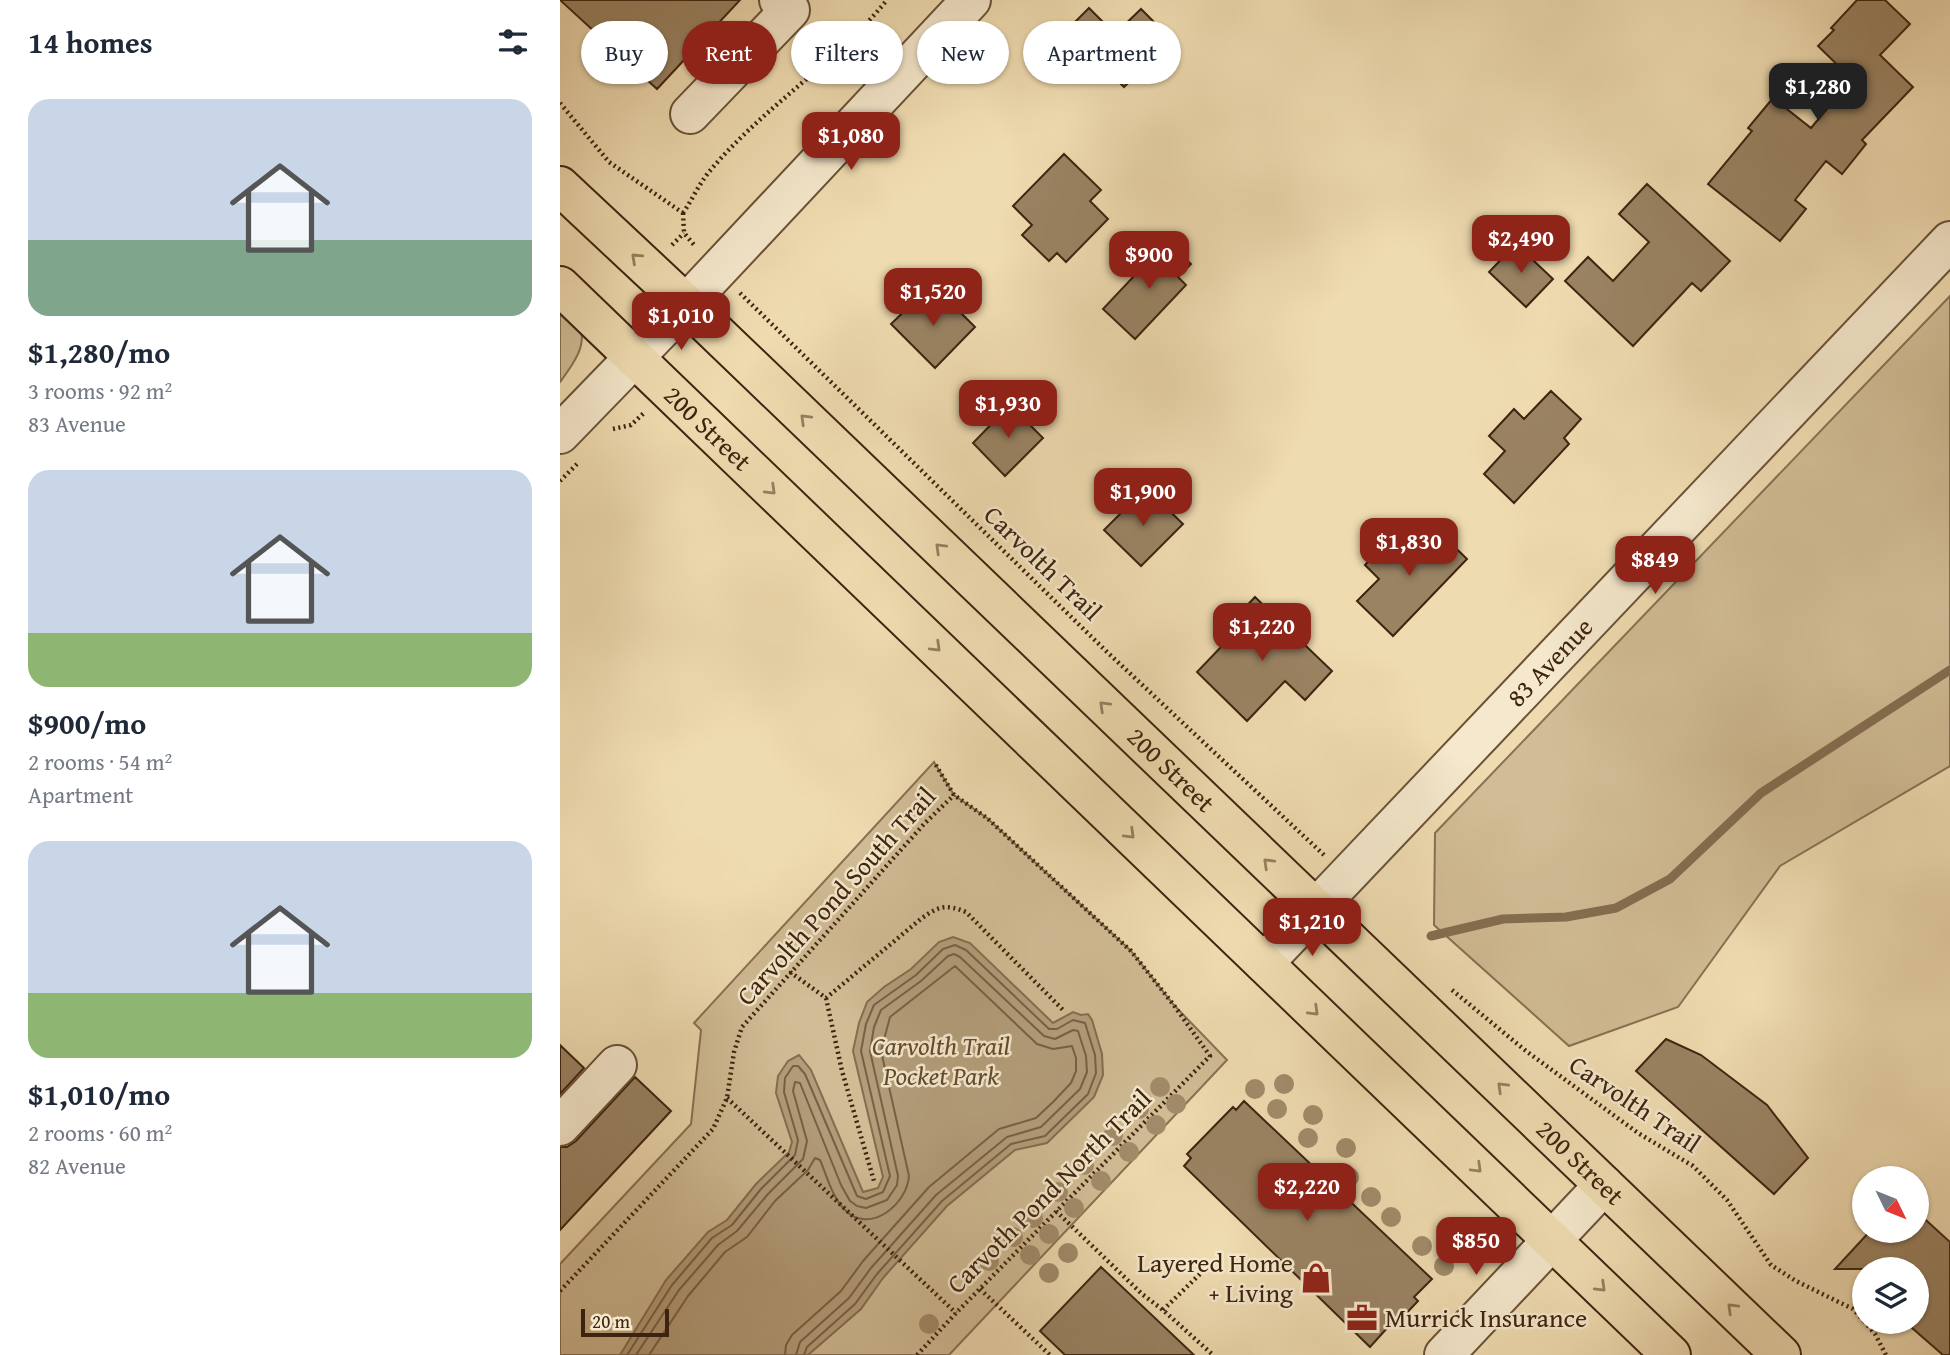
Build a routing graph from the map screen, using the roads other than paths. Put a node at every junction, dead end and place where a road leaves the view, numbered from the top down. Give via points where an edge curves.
1 (971, 0) edge
2 (790, 3) edge
3 (690, 114) dead end
4 (560, 186) edge
5 (1950, 241) edge
6 (560, 286) edge
7 (686, 304) junction
8 (634, 358) junction
9 (560, 434) edge
10 (1317, 910) junction
11 (1264, 963) junction
12 (617, 1065) dead end
13 (560, 1126) edge
14 (1604, 1185) junction
15 (1551, 1240) junction
16 (1444, 1355) edge
17 (1671, 1355) edge
18 (1781, 1355) edge

1 - 7 street
2 - 3 street
7 -> 4 main road, 200 Street
5 - 10 street, 83 Avenue
6 - 8 main road, 200 Street
7 - 8 street
10 -> 7 main road, 200 Street
8 - 9 street
8 -> 11 main road, 200 Street
10 - 11 street, 83 Avenue
14 -> 10 main road, 200 Street
11 -> 15 main road, 200 Street
12 - 13 street
14 - 15 street
18 -> 14 main road, 200 Street
15 - 16 street
15 -> 17 main road, 200 Street

